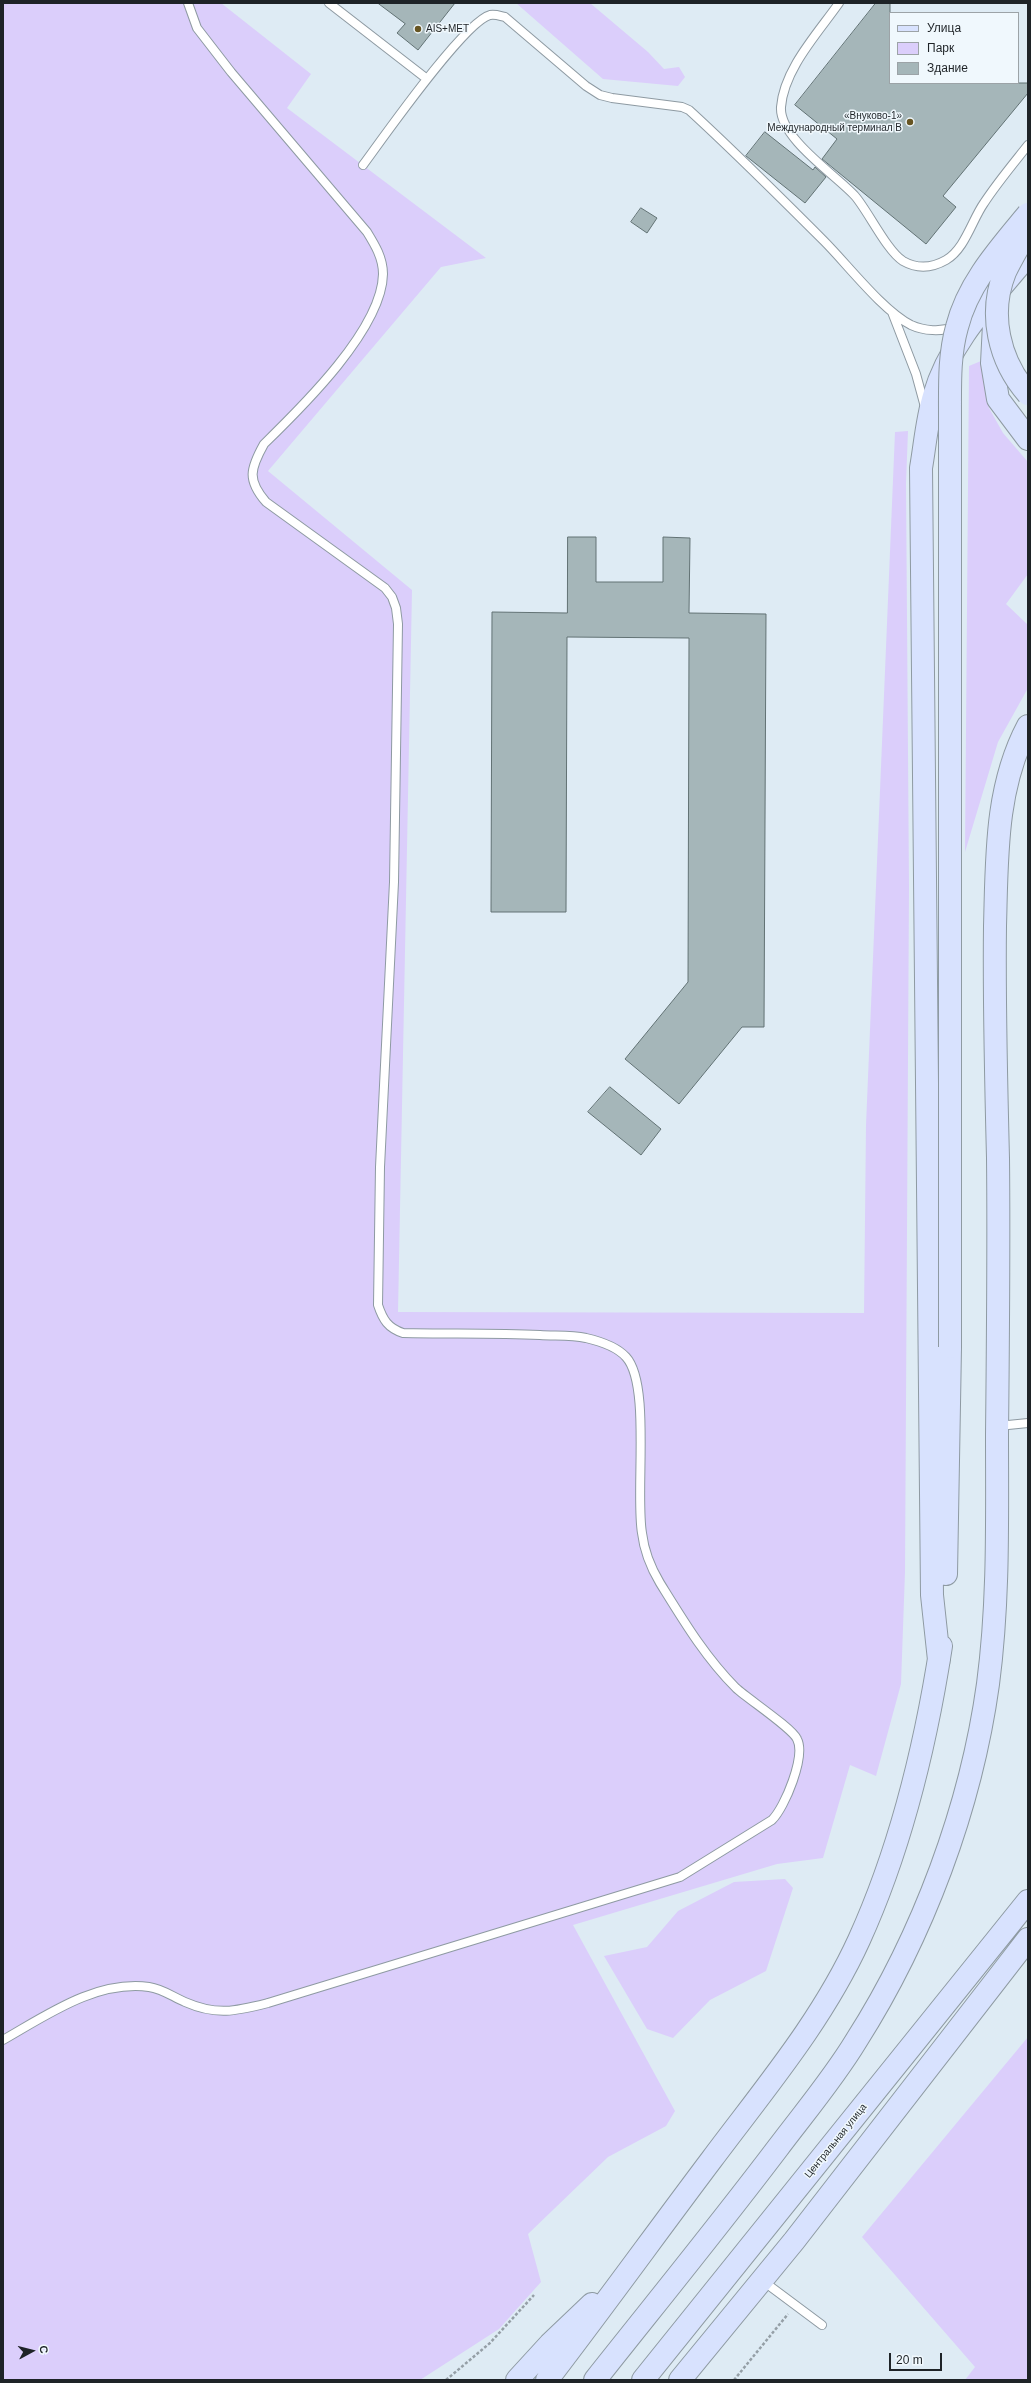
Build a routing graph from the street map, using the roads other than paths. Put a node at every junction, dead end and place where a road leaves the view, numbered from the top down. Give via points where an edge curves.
1 (188, 3) edge
2 (329, 3) edge
3 (839, 3) edge
4 (427, 79) junction
5 (1028, 145) edge
6 (363, 165) dead end
7 (1028, 214) edge
8 (1028, 229) edge
9 (1028, 256) edge
10 (1001, 285) junction
11 (891, 311) junction
12 (976, 319) junction
13 (1028, 394) edge
14 (928, 421) junction
15 (1028, 440) edge
16 (1028, 726) edge
17 (1028, 1423) edge
18 (998, 1426) junction
19 (939, 1660) junction
20 (1028, 1901) edge
21 (1028, 1939) edge
22 (3, 2040) edge
23 (633, 2265) junction
24 (761, 2279) junction
25 (822, 2325) dead end
26 (517, 2380) edge
27 (547, 2380) edge
28 (595, 2380) edge
29 (643, 2380) edge
30 (680, 2380) edge

1 - 22 lane via 197,28 231,72 367,232 381,259 381,287 365,326 337,366 264,444 256,459 252,481 256,491 266,502 373,577 392,597 396,608 398,624 394,882 380,1166 378,1305 392,1330 403,1333 520,1334 584,1338 602,1342 626,1357 637,1378 641,1399 640,1515 642,1535 651,1564 687,1627 717,1668 738,1689 796,1736 798,1761 783,1805 772,1820 680,1876 268,2003 222,2012 210,2011 150,1987 120,1988 65,2005
2 - 4 lane
3 - 5 lane via 797,63 785,89 781,108 783,120 795,140 854,195 901,260 921,268 946,260 956,252 984,203
4 - 6 lane
4 - 11 lane via 480,20 490,15 505,17 600,95 689,110 824,241
7 - 19 main road, bridge via 981,274 968,298 957,326 951,364 950,1347 945,1622
8 - 13 main road, bridge via 998,294 1001,348 1008,364
9 - 10 main road
10 - 12 main road
10 - 15 main road via 993,331 994,383 998,399
11 - 12 lane via 911,325 936,331 950,329
11 - 14 lane via 916,374
12 - 14 main road via 963,333 952,354 934,396
14 - 19 main road via 921,468 932,1595
16 - 18 main road via 1004,788 1000,808 996,880 994,977 999,1266
17 - 18 lane
18 - 28 main road via 997,1574 988,1685 964,1796 909,1946 847,2056
19 - 23 main road via 927,1728 905,1808 882,1885 858,1941 818,2016 776,2076
20 - 29 main road, Центральная улица
21 - 24 main road via 794,2241
23 - 26 main road via 550,2344
23 - 27 main road via 616,2292
24 - 25 lane
24 - 30 main road

